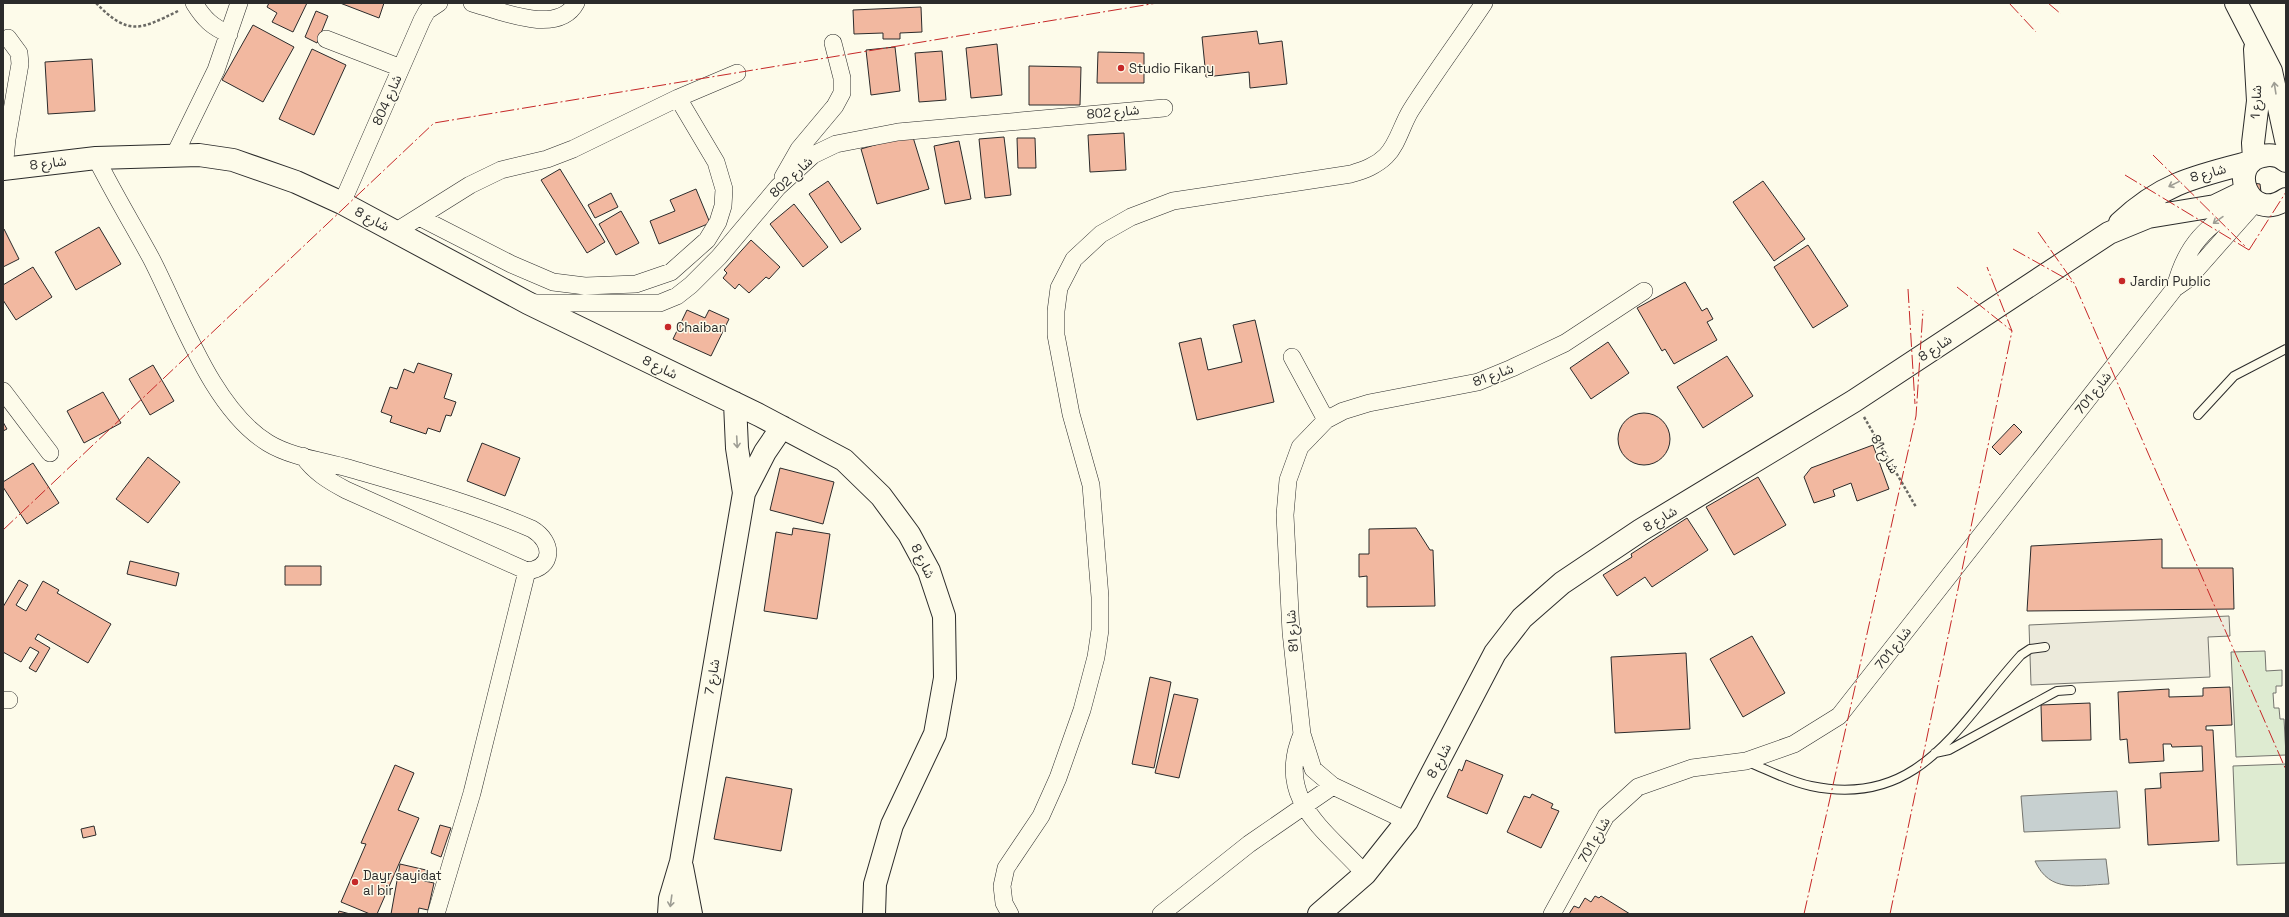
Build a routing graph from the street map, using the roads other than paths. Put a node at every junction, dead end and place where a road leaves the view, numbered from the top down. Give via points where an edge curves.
1 (239, 3) edge
2 (439, 3) edge
3 (472, 3) edge
4 (576, 3) edge
5 (1484, 3) edge
6 (2236, 3) edge
7 (195, 5) edge
8 (229, 34) junction
9 (8, 38) dead end
10 (326, 38) dead end
11 (834, 43) dead end
12 (2256, 44) junction
13 (401, 68) junction
14 (737, 73) dead end
15 (678, 98) junction
16 (1164, 108) dead end
17 (2286, 140) edge
18 (174, 156) junction
19 (96, 158) junction
20 (2253, 161) junction
21 (2286, 161) edge
22 (4, 169) edge
23 (778, 186) junction
24 (2251, 197) junction
25 (342, 203) junction
26 (2284, 203) edge
27 (419, 217) junction
28 (396, 232) junction
29 (2109, 233) junction
30 (1644, 291) dead end
31 (528, 303) junction
32 (2286, 349) edge
33 (1292, 357) dead end
34 (3, 391) edge
35 (735, 403) junction
36 (2198, 415) dead end
37 (1326, 420) junction
38 (782, 427) junction
39 (50, 453) dead end
40 (303, 456) junction
41 (744, 493) junction
42 (527, 571) junction
43 (2045, 647) dead end
44 (2071, 690) dead end
45 (1302, 734) junction
46 (1934, 754) junction
47 (1746, 761) junction
48 (1332, 786) junction
49 (1303, 806) junction
50 (1407, 821) junction
51 (681, 862) junction
52 (1365, 874) junction
53 (436, 914) edge
54 (669, 914) edge
55 (691, 914) edge
56 (874, 914) edge
57 (1010, 914) edge
58 (1161, 914) edge
59 (1319, 914) edge
60 (1552, 914) edge

1 - 8 street
2 - 13 street, شارع 804 via 427,11
3 - 4 street via 530,19 550,20 562,18 572,11
5 - 57 street via 1413,108 1392,148 1379,162 1351,174 1173,202 1131,217 1101,234 1074,259 1060,288 1056,310 1056,335 1071,414 1091,485 1100,597 1100,630 1096,657 1082,710 1058,778 1040,816 1006,868 1002,886 1004,903
6 - 12 street, شارع 1
7 - 8 street via 214,28
8 - 18 street via 216,70
9 - 22 street via 19,53 20,64
10 - 13 street
11 - 23 street via 842,78 842,93 835,106 799,148
17 -> 12 street, شارع 1 via 2271,71
12 - 20 street, شارع 1 via 2258,101
13 - 25 street, شارع 804
14 - 15 street
15 - 27 street via 573,149 547,159 501,170 470,185
15 - 27 street via 716,162 724,189 723,206 711,234 690,257 671,272 636,284 585,286 553,282 511,264
16 - 23 street, شارع 802 via 951,126 864,138 836,144 813,155
18 - 19 street, شارع 8
18 - 25 street, شارع 8 via 199,155 233,160 296,182
19 - 22 street, شارع 8
19 - 40 street via 151,258 209,374 235,416 270,444
20 - 21 street, شارع 8 via 2270,155
20 - 24 street via 2244,175
20 -> 29 street, شارع 8 via 2178,182 2142,204
23 - 31 street, شارع 802 via 719,257 677,296 660,303
24 - 26 street via 2272,206
24 - 29 street, شارع 8 via 2148,217
24 - 47 street, شارع 701 via 2200,235 2185,258 2175,288 1839,716 1794,744
25 - 28 street, شارع 8
27 - 28 street
28 - 31 street, شارع 8
29 - 50 street, شارع 8 via 1854,401 1641,530 1562,583 1522,618 1495,653
30 - 37 street, شارع 81 via 1564,343 1478,382 1369,403 1343,411
31 - 35 street, شارع 8
32 - 36 lane via 2234,376
33 - 37 street
34 - 39 street
35 - 38 street, شارع 8
35 -> 41 street via 737,448
37 - 45 street, شارع 81 via 1300,447 1288,480 1285,515 1291,632
38 - 41 street via 765,452
38 - 56 street, شارع 8 via 844,460 881,496 909,534 929,571 944,616 945,678 935,734 892,825 875,884
40 - 42 street via 310,466 326,479 346,490
40 - 42 street via 456,499 532,529 545,539 548,552 543,564 535,570
41 - 51 street, شارع 7
42 - 53 street via 472,793
43 - 46 lane via 2030,649 2021,655 1971,716
44 - 46 lane via 2057,691 1949,750
45 - 48 street, شارع 81 via 1313,769
45 - 49 street, شارع 81 via 1295,750 1293,768 1296,789
46 - 47 lane via 1915,771 1884,785 1847,791 1810,786
47 - 60 street, شارع 701 via 1692,768 1638,787 1606,816
48 - 49 street
48 - 50 street, شارع 81
49 - 52 street, شارع 81 via 1318,826
49 - 58 street via 1249,844
50 - 52 street, شارع 8
51 -> 54 street, شارع 7 via 670,899
51 - 55 street, شارع 7
52 - 59 street, شارع 8

